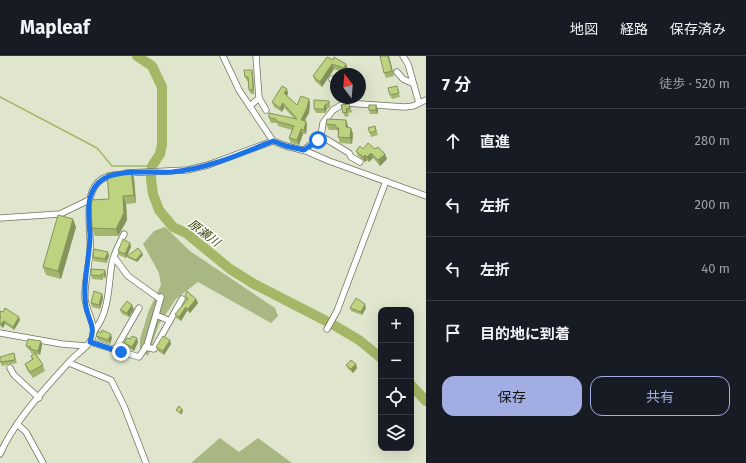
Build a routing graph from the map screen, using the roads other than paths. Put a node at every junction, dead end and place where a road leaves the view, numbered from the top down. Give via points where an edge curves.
1 (223, 56) edge
2 (256, 56) edge
3 (403, 56) edge
4 (397, 72) dead end
5 (412, 83) junction
6 (259, 98) junction
7 (426, 100) edge
8 (366, 102) edge
9 (419, 103) junction
10 (343, 104) edge
11 (250, 106) junction
12 (266, 110) dead end
13 (322, 136) junction
14 (273, 141) junction
15 (304, 150) junction
16 (352, 157) junction
17 (360, 162) dead end
18 (347, 166) junction
19 (386, 181) junction
20 (426, 196) edge
21 (89, 200) junction
22 (0, 218) edge
23 (124, 234) dead end
24 (114, 257) junction
25 (182, 299) dead end
26 (139, 308) dead end
27 (156, 315) junction
28 (170, 321) junction
29 (327, 329) dead end
30 (94, 330) junction
31 (0, 333) edge
32 (88, 344) junction
33 (145, 347) junction
34 (115, 350) junction
35 (69, 363) junction
36 (10, 368) dead end
37 (39, 398) junction
38 (17, 424) junction
39 (0, 454) edge
40 (43, 463) edge
41 (146, 463) edge

1 - 11 street
2 - 6 street
3 - 5 street via 408,64
4 - 5 street via 403,79
5 - 9 street
6 - 11 street
6 - 12 street
7 - 9 street
8 - 9 street via 405,107
10 - 13 street via 333,110 323,123
11 - 14 street
13 - 15 street
13 - 16 street
14 - 15 street
14 - 21 street via 187,170 110,176 104,178 92,191
15 - 18 street
16 - 17 street
16 - 18 street
18 - 19 street
19 - 20 street
19 - 29 street via 336,312
21 - 22 street via 60,214
21 - 30 street via 90,250 85,299
23 - 24 street
24 - 27 street via 128,276 161,298
24 - 30 street via 109,295 98,326
25 - 28 street
26 - 34 street
27 - 28 street
27 - 33 street
28 - 33 street via 154,349
30 - 32 street
31 - 32 street via 62,344
32 - 34 street
32 - 35 street
33 - 34 street via 138,358
35 - 37 street
35 - 41 street via 111,380
36 - 37 street
37 - 38 street
38 - 39 street
38 - 40 street via 26,432

